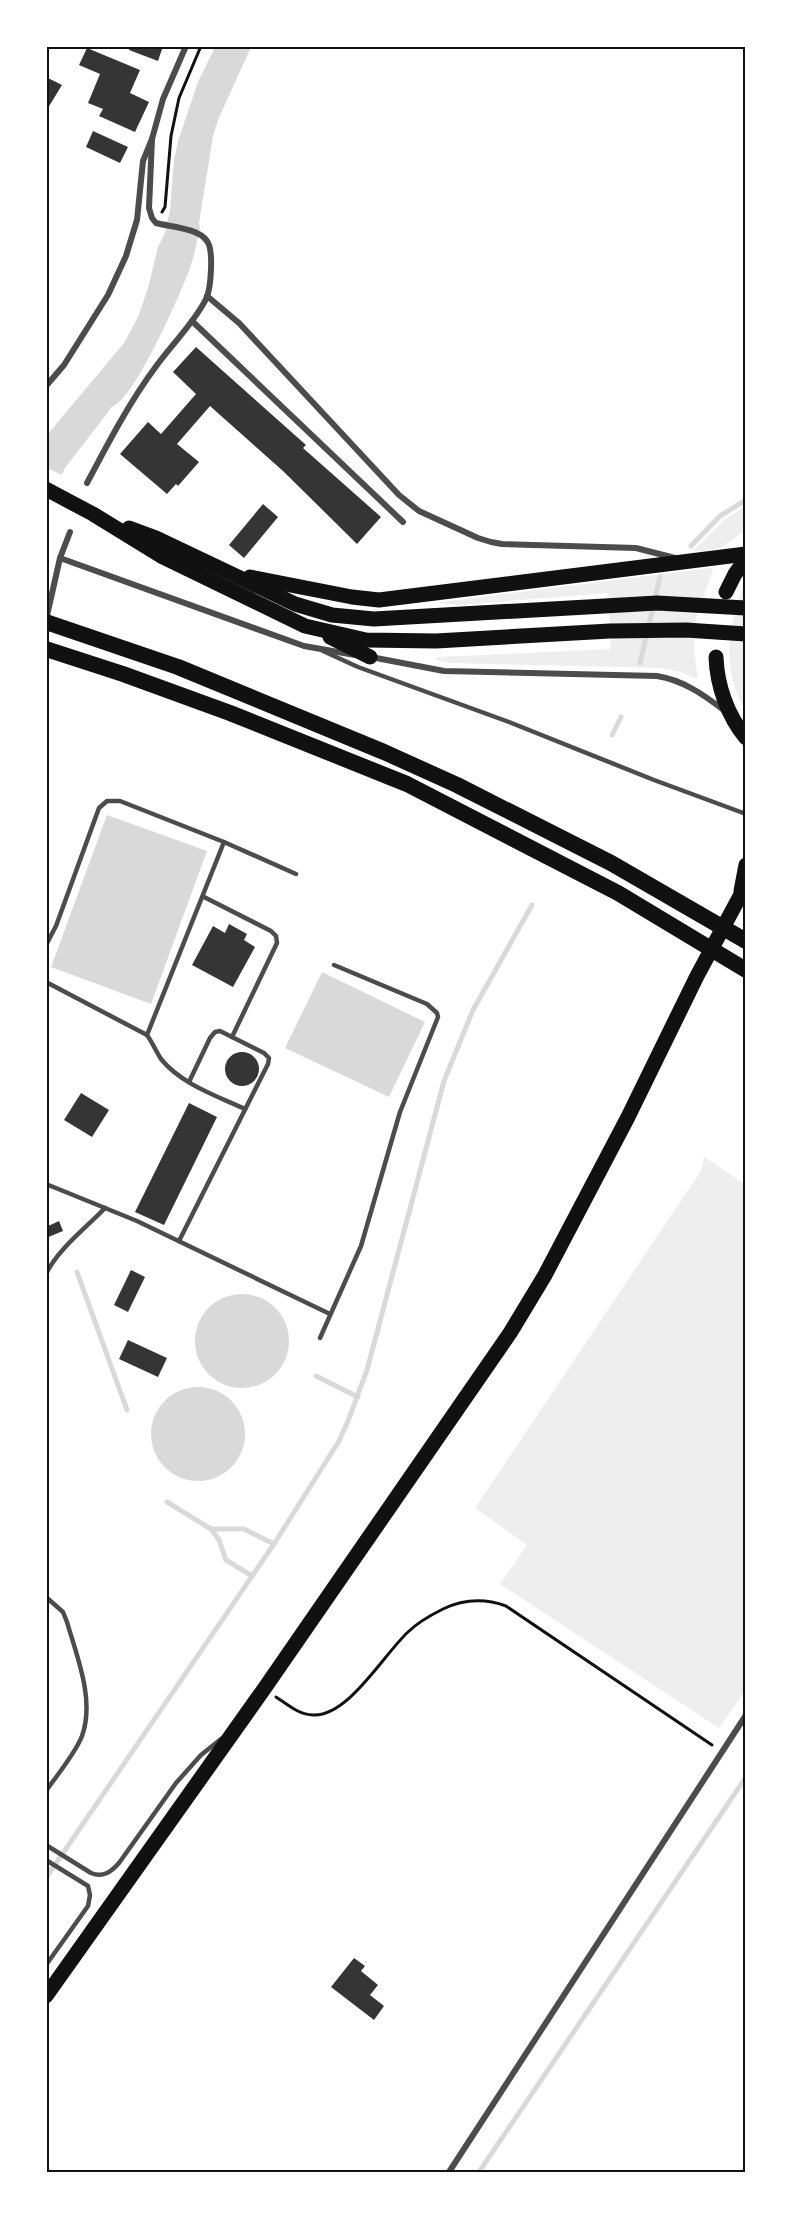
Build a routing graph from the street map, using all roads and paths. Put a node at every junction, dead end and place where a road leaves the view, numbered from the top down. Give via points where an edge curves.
1 (186, 46) edge
2 (201, 46) edge
3 (152, 140) junction
4 (150, 212) junction
5 (207, 296) junction
6 (192, 321) junction
7 (46, 386) edge
8 (87, 483) dead end
9 (46, 489) edge
10 (92, 513) junction
11 (404, 522) dead end
12 (70, 532) dead end
13 (746, 554) edge
14 (60, 558) junction
15 (746, 559) edge
16 (689, 562) junction
17 (227, 572) junction
18 (726, 592) dead end
19 (746, 608) edge
20 (50, 623) edge
21 (305, 626) junction
22 (746, 634) edge
23 (49, 650) edge
24 (320, 650) junction
25 (370, 657) junction
26 (716, 657) dead end
27 (731, 716) junction
28 (746, 738) edge
29 (745, 813) edge
30 (224, 842) junction
31 (746, 865) edge
32 (296, 874) dead end
33 (743, 888) edge
34 (204, 897) junction
35 (746, 941) edge
36 (46, 945) edge
37 (334, 965) dead end
38 (741, 968) edge
39 (46, 982) edge
40 (147, 1035) junction
41 (232, 1037) junction
42 (189, 1082) junction
43 (245, 1109) junction
44 (46, 1184) edge
45 (105, 1208) junction
46 (179, 1241) junction
47 (46, 1274) edge
48 (330, 1314) junction
49 (320, 1338) dead end
50 (46, 1597) edge
51 (264, 1689) junction
52 (746, 1715) edge
53 (243, 1719) junction
54 (721, 1751) junction
55 (46, 1791) edge
56 (46, 1845) edge
57 (46, 1860) edge
58 (46, 1965) edge
59 (46, 1995) edge
60 (449, 2172) edge

1 - 3 street via 163,99
2 - 4 path via 177,108 165,207 155,217
3 - 4 street
3 - 7 street via 143,161 137,220 126,256 108,294 64,365
4 - 5 street via 154,222 206,239 211,249
5 - 6 street
5 - 16 street via 239,323 399,495 419,511 491,542 650,550
6 - 8 street via 155,367
6 - 11 street
9 - 10 main road
10 - 17 main road
10 - 21 main road via 163,557
12 - 14 street
13 - 16 main road
14 - 20 street
14 - 24 street
15 - 18 main road
16 - 17 main road via 379,600
17 - 19 main road via 295,604 332,615 374,619 609,605 687,603
20 - 35 highway via 178,668 394,756 611,863
21 - 22 main road via 366,640 408,641 610,631
21 - 25 main road
23 - 38 highway via 230,713 407,784 618,892
24 - 25 street
24 - 29 lane
25 - 27 street via 444,671 657,676 680,682
26 - 27 main road via 722,693
27 - 28 main road
30 - 32 lane
30 - 34 lane
30 - 36 lane via 120,801 107,801 99,808
31 - 33 main road
33 - 51 main road via 545,1275 510,1333
34 - 40 lane
34 - 41 lane via 276,936 277,943
37 - 48 lane via 427,1004 438,1017 404,1101 361,1246
39 - 40 lane
40 - 42 lane via 162,1060
41 - 42 lane via 215,1032
41 - 43 lane via 269,1058
42 - 43 lane
43 - 46 lane
44 - 45 lane
45 - 46 lane
45 - 47 lane
46 - 48 lane
48 - 49 lane
50 - 55 lane via 63,1612 67,1622 84,1684 86,1709 81,1738
51 - 53 main road
51 - 54 path via 305,1715 328,1712 354,1693 415,1626 452,1605 485,1600 506,1606
52 - 54 street
53 - 56 lane via 186,1771 114,1869 102,1875 88,1871
53 - 59 main road
54 - 60 street
57 - 58 lane via 90,1889 88,1906

